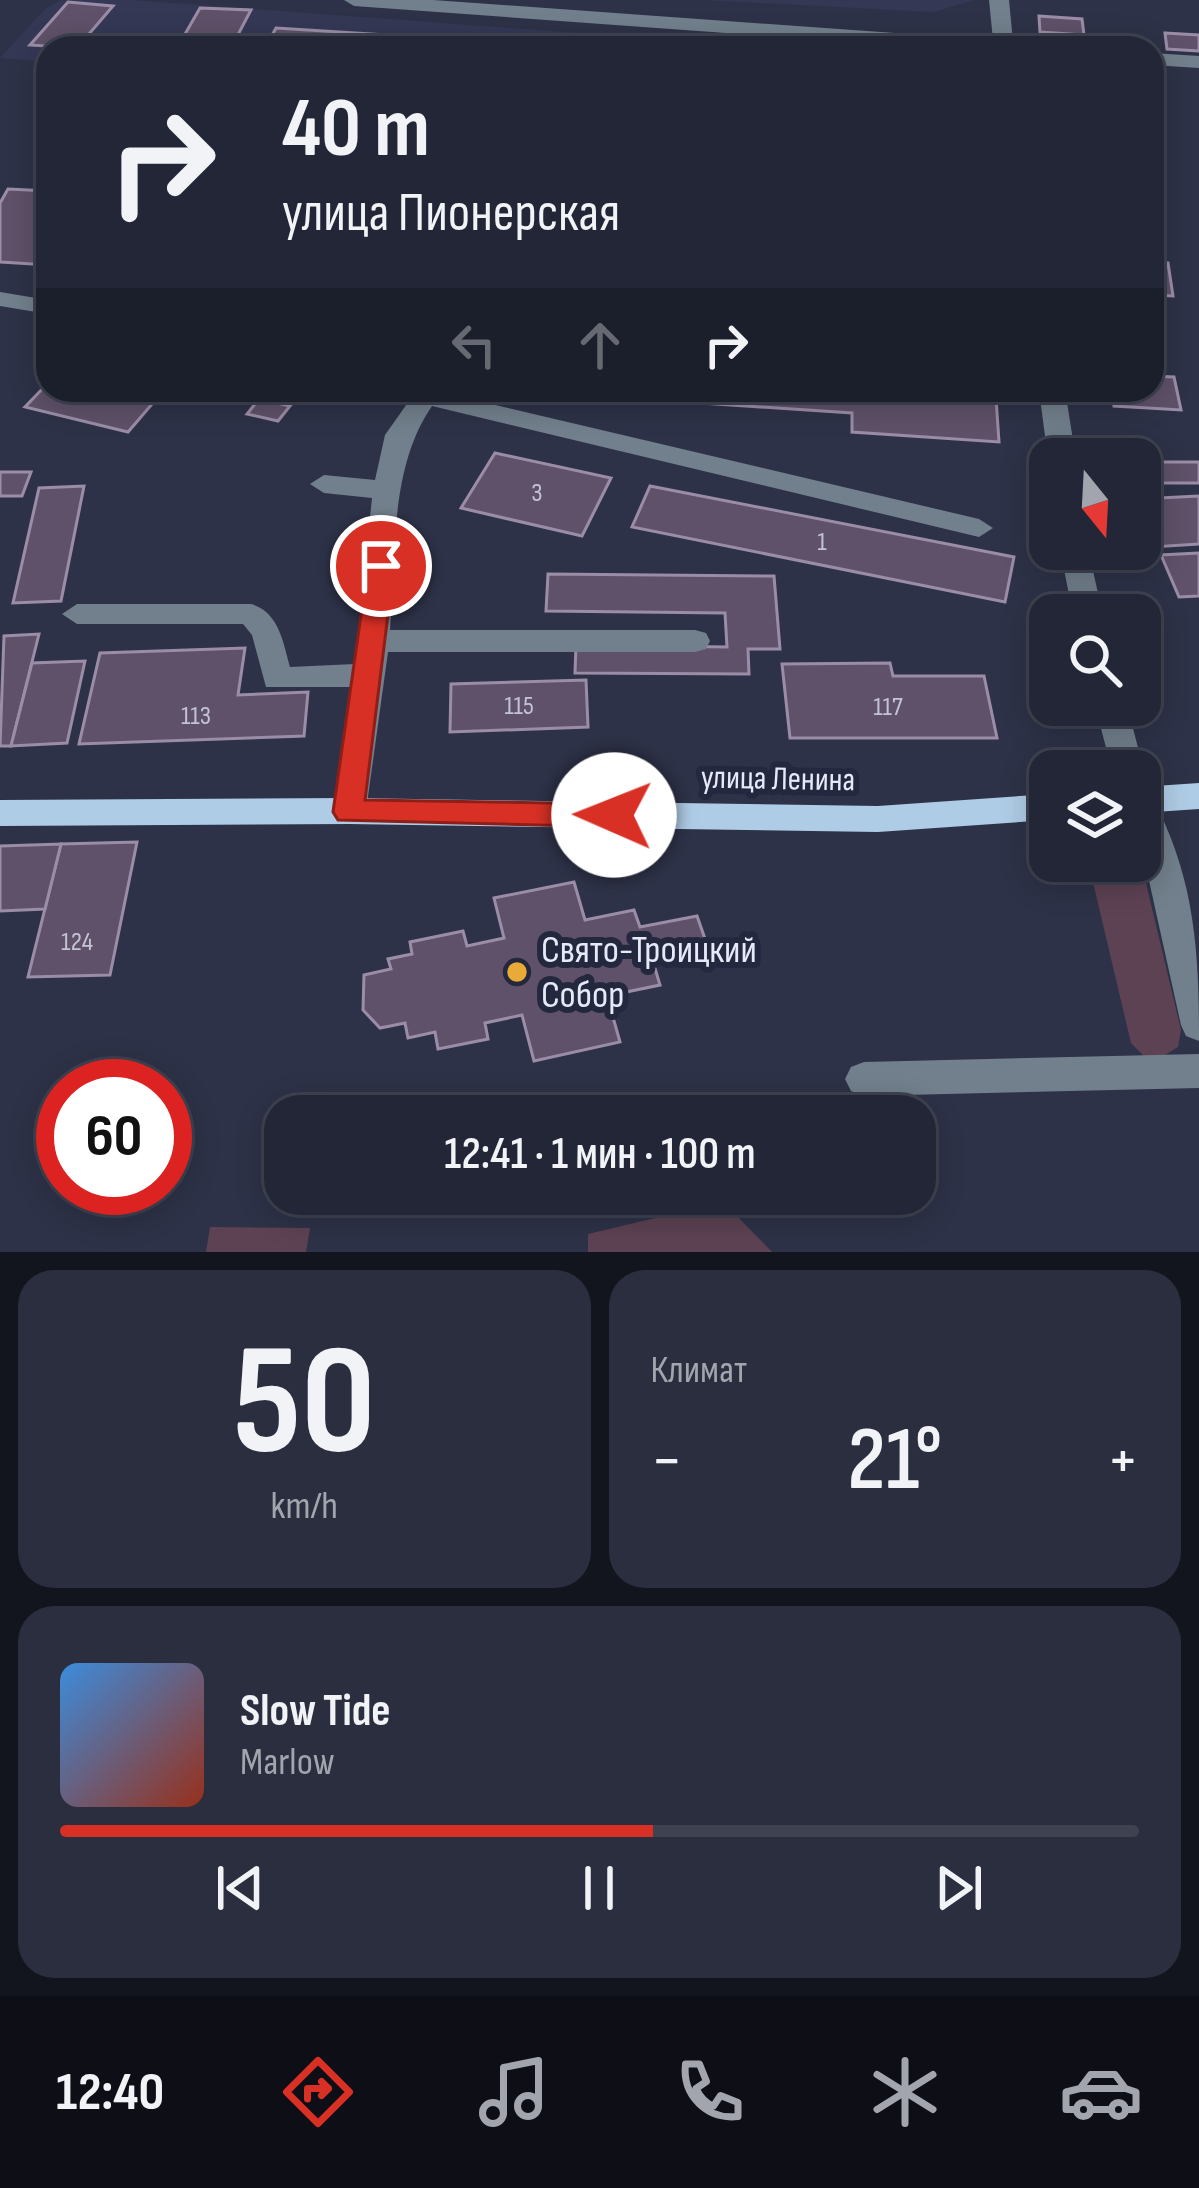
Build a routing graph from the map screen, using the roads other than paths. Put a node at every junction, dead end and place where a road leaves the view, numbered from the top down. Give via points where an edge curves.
1 (354, 0) edge
2 (999, 0) edge
3 (492, 5) edge
4 (586, 9) edge
5 (875, 36) edge
6 (1003, 36) edge
7 (1164, 60) edge
8 (1199, 62) edge
9 (0, 299) edge
10 (36, 305) edge
11 (409, 402) edge
12 (450, 402) edge
13 (1054, 402) edge
14 (1059, 438) edge
15 (324, 484) dead end
16 (387, 490) junction
17 (980, 528) dead end
18 (77, 614) dead end
19 (374, 641) junction
20 (695, 641) dead end
21 (366, 675) junction
22 (1199, 796) edge
23 (1161, 801) edge
24 (1029, 808) edge
25 (349, 812) junction
26 (0, 813) edge
27 (1161, 853) edge
28 (1199, 1025) edge
29 (1199, 1071) edge
30 (864, 1079) dead end

1 - 3 street
2 - 6 street
3 - 4 street
4 - 5 street
7 - 8 street
9 - 10 street
11 - 16 street
12 - 17 street
13 - 14 street
15 - 16 street
16 - 19 street
18 - 21 street via 251,614 266,632 277,679
19 - 20 street
19 - 21 street
21 - 25 street
22 - 23 main road
24 - 25 main road, улица Ленина via 878,819
25 - 26 main road, улица Ленина
27 - 28 street
29 - 30 street

